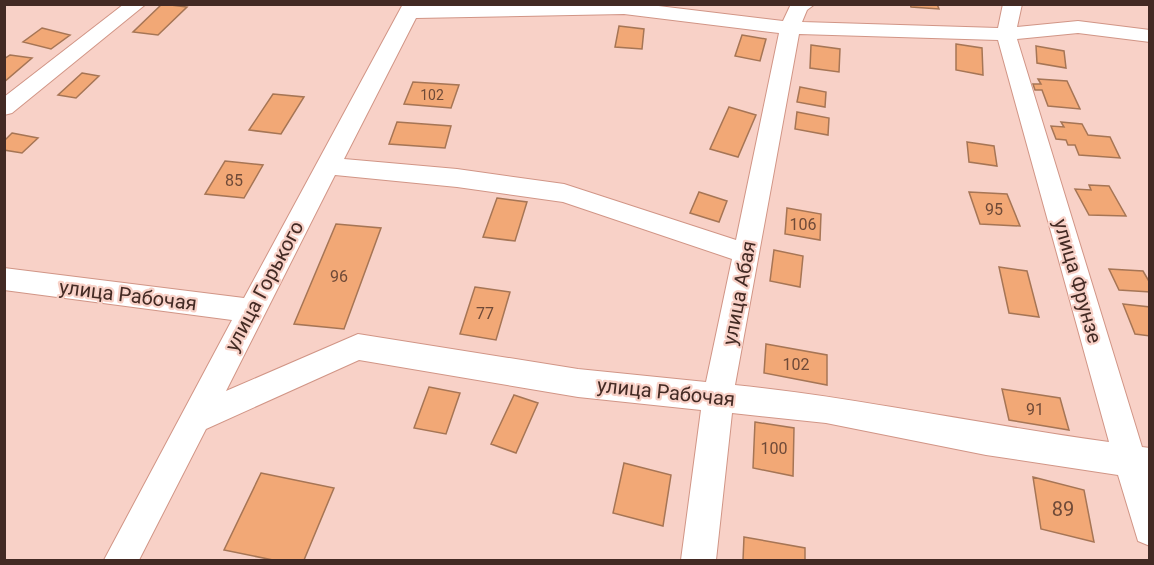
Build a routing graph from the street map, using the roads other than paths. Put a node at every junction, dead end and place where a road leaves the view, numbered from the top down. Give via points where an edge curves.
1 (137, 4) edge
2 (454, 4) edge
3 (806, 4) edge
4 (1013, 4) edge
5 (411, 8) edge
6 (790, 28) junction
7 (1006, 34) junction
8 (1149, 36) edge
9 (4, 108) edge
10 (328, 166) junction
11 (747, 254) junction
12 (4, 279) edge
13 (251, 311) junction
14 (718, 398) junction
15 (195, 418) junction
16 (1140, 463) edge
17 (1149, 529) edge
18 (121, 561) edge
19 (698, 561) edge

1 - 9 street
2 - 5 street
3 - 6 street via 799,6
4 - 7 street
5 - 6 street via 624,8
5 - 10 street, улица Горького
6 - 7 street
6 - 11 street, улица Абая
7 - 8 street via 1078,27
7 - 16 street, улица Фрунзе
10 - 11 street via 564,193
10 - 13 street, улица Горького
11 - 14 street, улица Абая
12 - 13 street, улица Рабочая
13 - 15 street, улица Горького
14 - 15 street, улица Рабочая via 578,383 358,347
14 - 16 street, улица Рабочая via 826,409 986,440
14 - 19 street, улица Абая
15 - 18 street, улица Горького
16 - 17 street, улица Фрунзе

